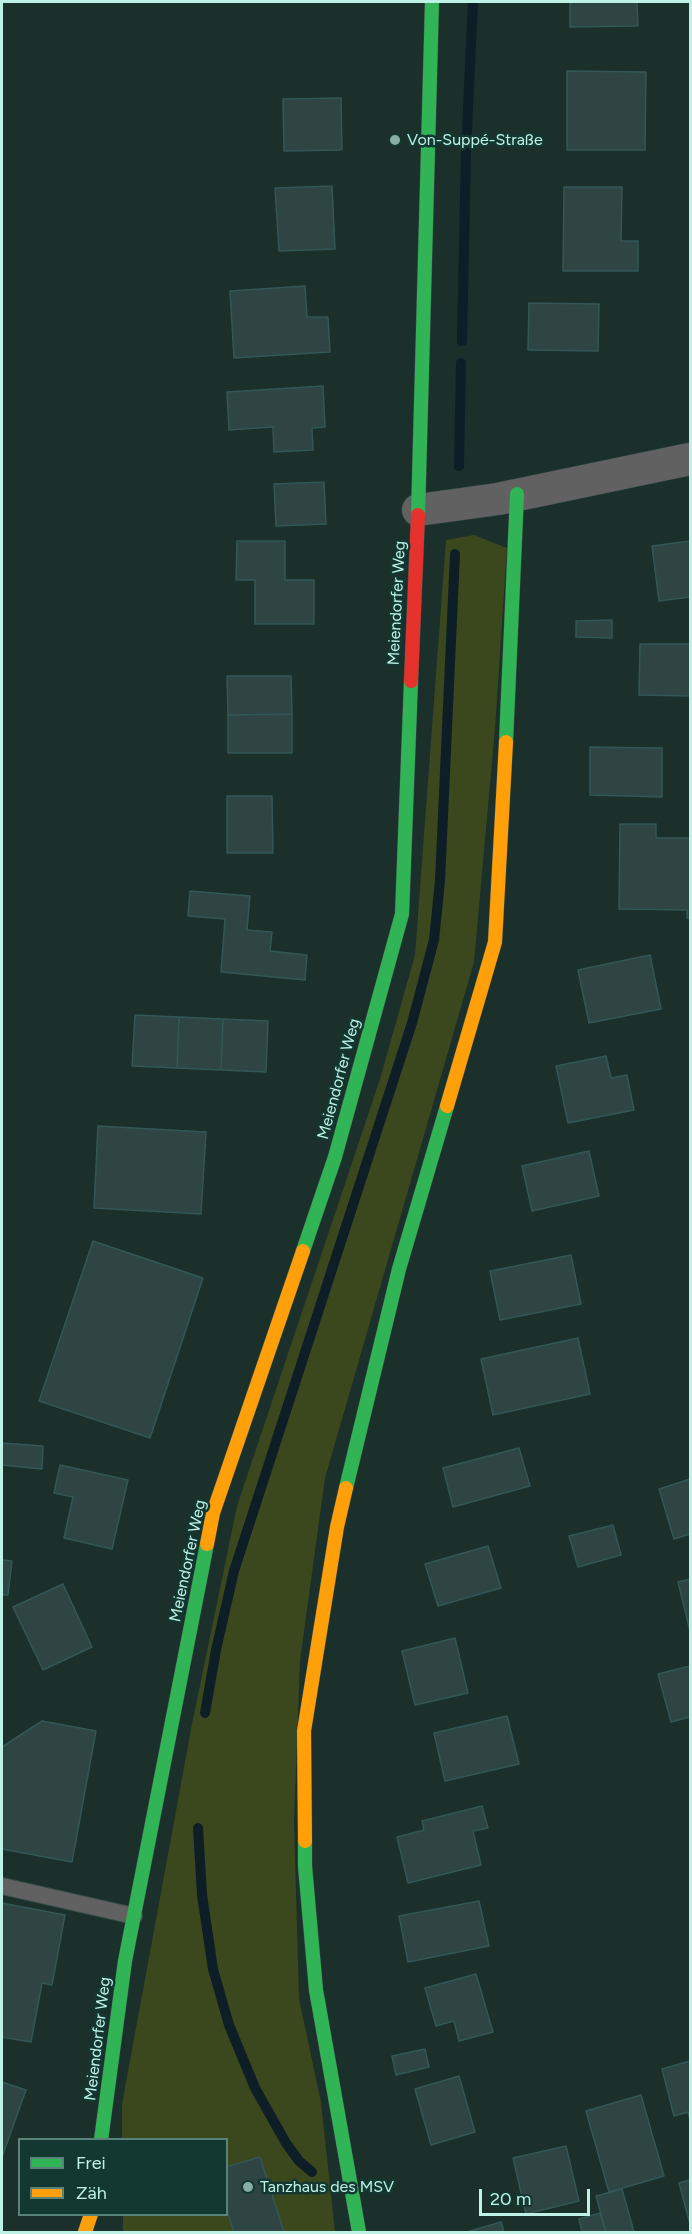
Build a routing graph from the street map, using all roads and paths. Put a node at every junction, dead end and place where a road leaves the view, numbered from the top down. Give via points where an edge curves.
1 (432, 2) edge
2 (690, 459) edge
3 (517, 495) junction
4 (418, 510) junction
5 (2, 1886) edge
6 (134, 1916) junction
7 (101, 2138) edge
8 (92, 2216) edge
9 (93, 2216) edge
10 (85, 2232) edge
11 (95, 2232) edge
12 (359, 2232) edge

1 - 4 street, Meiendorfer Weg
2 - 3 street
3 - 4 street
3 - 12 street via 495,942 399,1269 342,1504 304,1731 305,1866 316,1990
4 - 6 street, Meiendorfer Weg via 402,914 335,1157 213,1513
5 - 6 lane
6 - 7 street, Meiendorfer Weg via 124,1961
8 - 10 street
9 - 11 street

